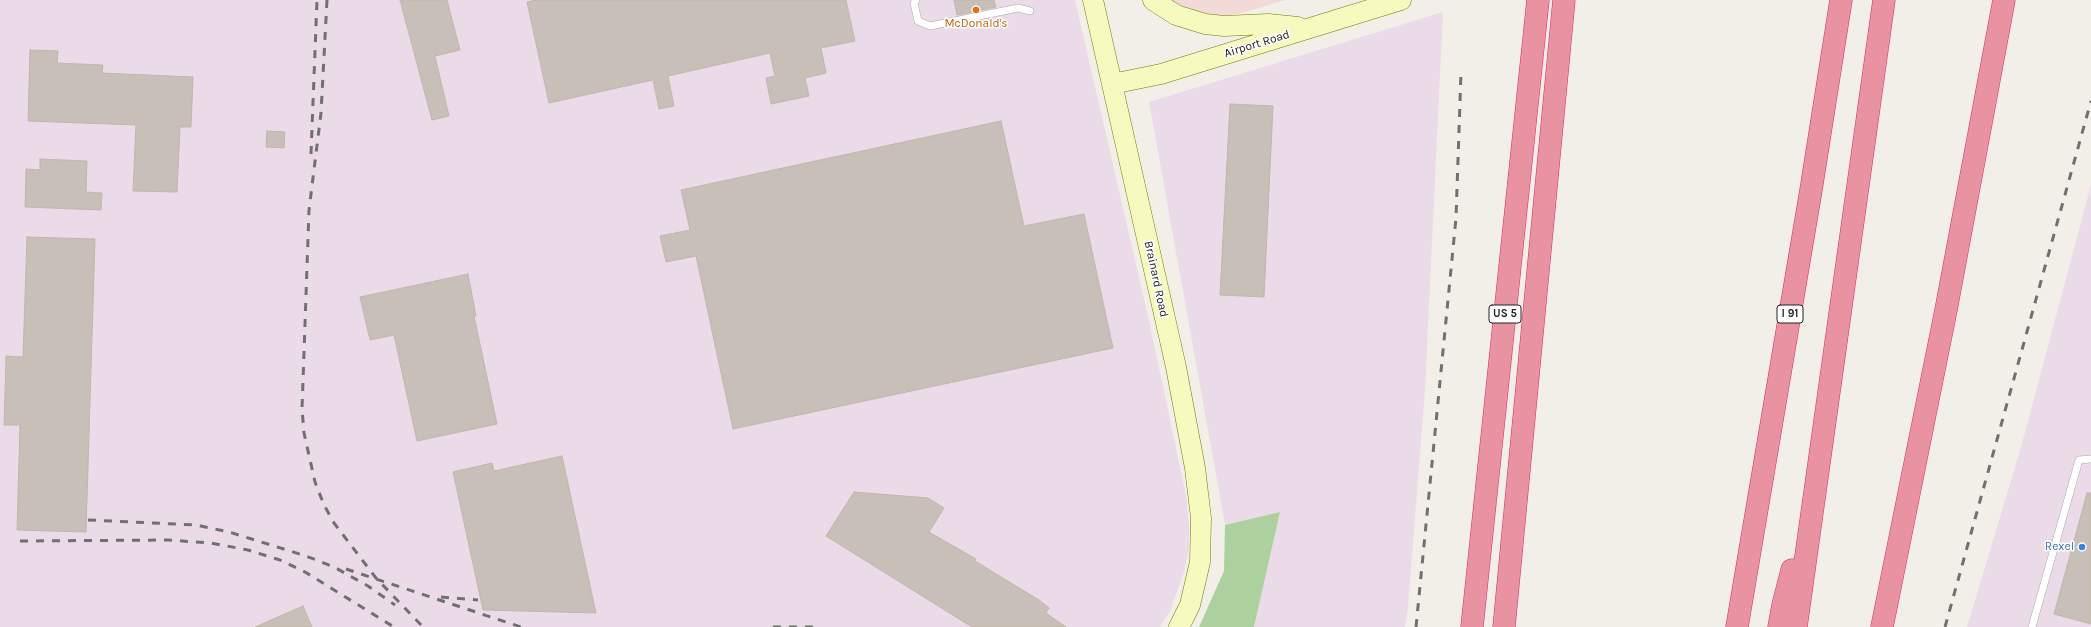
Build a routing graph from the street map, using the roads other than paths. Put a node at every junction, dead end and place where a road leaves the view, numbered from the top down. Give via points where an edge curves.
1 (916, 0) edge
2 (1093, 0) edge
3 (1153, 0) edge
4 (1401, 0) edge
5 (1538, 0) edge
6 (1564, 0) edge
7 (1573, 0) edge
8 (1841, 0) edge
9 (1884, 0) edge
10 (2004, 0) edge
11 (1030, 11) dead end
12 (1304, 29) junction
13 (1112, 84) junction
14 (1552, 130) junction
15 (2091, 459) edge
16 (1815, 486) junction
17 (1178, 627) edge
18 (1472, 627) edge
19 (1504, 627) edge
20 (1737, 627) edge
21 (1780, 627) edge
22 (1796, 627) edge
23 (1882, 627) edge
24 (2032, 627) edge

1 - 11 lane via 914,3 918,21 930,26 1018,8
2 - 13 street, Brainard Road
3 - 12 street via 1176,15 1205,24 1282,25
4 - 12 street, Airport Road
5 - 18 highway, US 5
6 - 14 highway, US 5
7 - 14 highway via 1567,72
8 - 20 highway, I 91 via 1809,206
9 - 16 highway
10 - 23 highway
12 - 13 street, Airport Road via 1161,74
13 - 17 street, Brainard Road via 1195,468 1201,518 1200,562 1190,605
14 - 19 highway, US 5
15 - 24 lane via 2078,460
16 - 21 highway via 1783,605
16 - 22 highway

